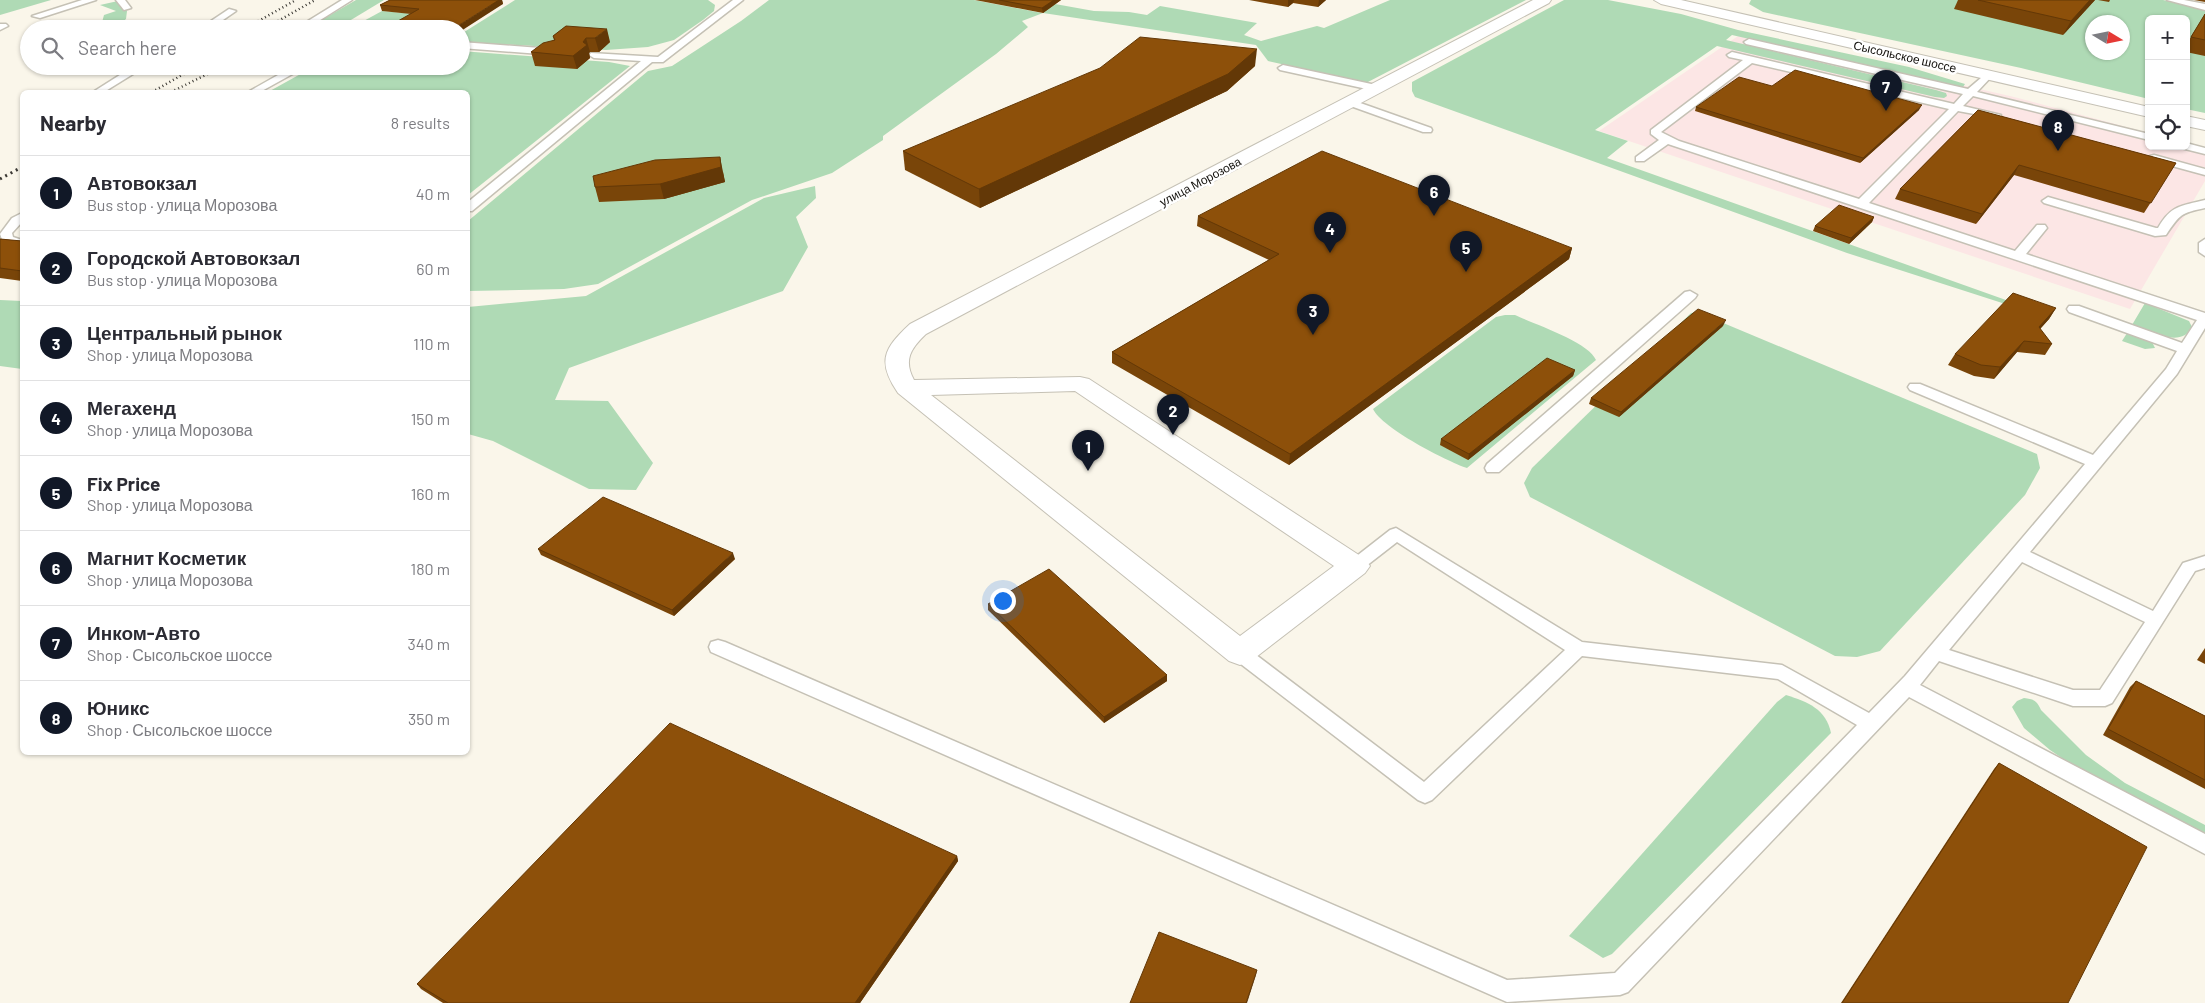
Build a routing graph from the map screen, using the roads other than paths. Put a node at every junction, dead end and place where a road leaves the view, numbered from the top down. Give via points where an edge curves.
1 (92, 0) edge
2 (120, 0) edge
3 (348, 0) edge
4 (739, 0) edge
5 (1544, 0) edge
6 (1661, 0) edge
7 (2171, 0) edge
8 (2205, 7) edge
9 (127, 8) dead end
10 (232, 11) dead end
11 (37, 16) dead end
12 (218, 20) edge
13 (314, 20) edge
14 (1749, 42) dead end
15 (470, 46) edge
16 (553, 52) edge
17 (594, 55) edge
18 (1732, 55) dead end
19 (650, 59) junction
20 (1751, 59) junction
21 (1283, 68) dead end
22 (126, 75) edge
23 (285, 75) edge
24 (1988, 75) junction
25 (1376, 88) junction
26 (101, 90) edge
27 (257, 90) edge
28 (1970, 93) junction
29 (1349, 102) junction
30 (1957, 106) junction
31 (2145, 111) edge
32 (2013, 121) edge
33 (2190, 122) edge
34 (2205, 125) edge
35 (1427, 130) dead end
36 (2145, 136) edge
37 (1668, 140) junction
38 (2190, 147) edge
39 (2205, 151) edge
40 (2143, 155) edge
41 (1640, 159) dead end
42 (2205, 172) edge
43 (2048, 201) dead end
44 (1861, 204) junction
45 (2205, 204) edge
46 (470, 206) edge
47 (20, 218) edge
48 (2041, 228) dead end
49 (20, 243) edge
50 (2205, 243) edge
51 (2205, 252) edge
52 (2018, 256) junction
53 (1690, 295) dead end
54 (2074, 309) dead end
55 (2205, 318) edge
56 (2186, 349) junction
57 (907, 388) junction
58 (1915, 388) dead end
59 (2095, 462) junction
60 (1493, 468) dead end
61 (2018, 552) junction
62 (2205, 562) edge
63 (1355, 566) junction
64 (2156, 620) junction
65 (718, 647) dead end
66 (1578, 649) junction
67 (1936, 652) junction
68 (1240, 653) junction
69 (1907, 686) junction
70 (1872, 724) junction
71 (2205, 845) edge

1 - 11 lane
2 - 9 lane
3 - 13 lane
4 - 19 lane via 660,60
5 - 25 street, улица Морозова
6 - 24 street, Сысольское шоссе
7 - 8 lane
10 - 12 lane
14 - 28 lane
15 - 16 lane
17 - 19 lane
18 - 20 lane
19 - 46 lane
20 - 30 lane
20 - 37 lane via 1655,132
21 - 25 lane
22 - 26 lane
23 - 27 lane
24 - 28 lane
24 - 31 street, Сысольское шоссе
25 - 29 street, улица Морозова
28 - 30 lane
28 - 36 lane
29 - 35 lane
29 - 57 street, улица Морозова via 918,329 902,344 896,359 897,374
30 - 32 lane
30 - 44 lane
33 - 34 street
37 - 41 lane
37 - 44 lane
38 - 39 lane
40 - 42 lane
43 - 45 lane via 2155,232 2162,232 2171,216 2179,210
44 - 52 lane
47 - 49 lane via 6,233 7,239
48 - 52 lane
50 - 51 lane
52 - 55 lane
53 - 60 lane
54 - 56 lane
55 - 56 lane
56 - 59 lane via 2172,371
57 - 63 street via 1080,384
57 - 68 street
58 - 59 lane
59 - 61 lane
61 - 64 lane
61 - 67 lane
62 - 64 lane via 2189,567
63 - 66 lane via 1396,534
63 - 68 street
64 - 67 lane via 2105,698 2073,698
65 - 70 lane via 1507,990 1620,984
66 - 68 lane via 1425,794
66 - 70 lane via 1782,672
67 - 69 lane
69 - 70 lane
69 - 71 lane

